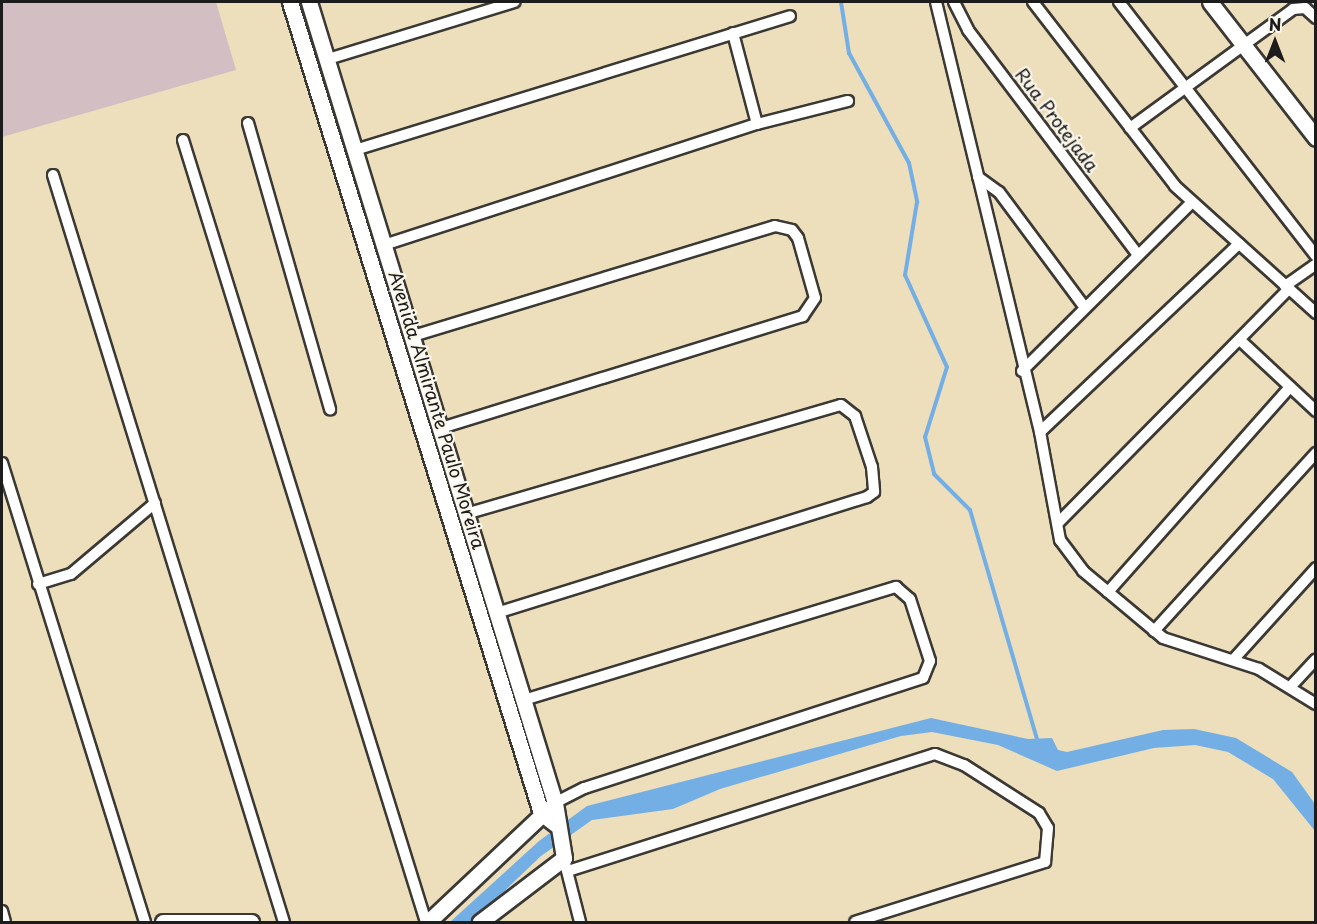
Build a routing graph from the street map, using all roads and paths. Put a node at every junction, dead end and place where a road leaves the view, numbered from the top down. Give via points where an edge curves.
1 (290, 2) edge
2 (309, 2) edge
3 (515, 2) edge
4 (936, 2) edge
5 (954, 2) edge
6 (1033, 2) edge
7 (1119, 2) edge
8 (1210, 2) edge
9 (790, 16) dead end
10 (1316, 18) edge
11 (733, 33) junction
12 (1242, 46) junction
13 (328, 59) junction
14 (1184, 88) junction
15 (848, 101) dead end
16 (248, 123) dead end
17 (757, 124) junction
18 (1130, 128) junction
19 (1310, 135) edge
20 (183, 140) dead end
21 (1316, 144) edge
22 (356, 150) junction
23 (53, 175) dead end
24 (978, 177) junction
25 (1192, 202) junction
26 (387, 244) junction
27 (1239, 244) junction
28 (1138, 255) junction
29 (1316, 256) edge
30 (1316, 264) edge
31 (1287, 287) junction
32 (1085, 308) junction
33 (1316, 314) edge
34 (413, 336) junction
35 (1241, 341) junction
36 (1022, 371) junction
37 (1290, 387) junction
38 (330, 409) dead end
39 (1316, 411) edge
40 (442, 428) junction
41 (1040, 432) junction
42 (1316, 453) edge
43 (2, 463) edge
44 (155, 503) junction
45 (469, 513) junction
46 (1058, 523) junction
47 (1316, 568) edge
48 (38, 584) junction
49 (1108, 592) junction
50 (501, 612) junction
51 (1154, 631) junction
52 (1316, 659) edge
53 (1233, 660) junction
54 (1292, 685) junction
55 (527, 699) junction
56 (1316, 704) edge
57 (555, 803) junction
58 (541, 813) junction
59 (556, 825) junction
60 (564, 859) junction
61 (2, 911) edge
62 (5, 922) edge
63 (145, 922) edge
64 (163, 922) edge
65 (251, 922) edge
66 (284, 922) edge
67 (427, 922) edge
68 (480, 922) edge
69 (580, 922) edge
70 (855, 922) edge

1 - 58 main road, Avenida Almirante Paulo Moreira
2 - 13 main road, Avenida Almirante Paulo Moreira
3 - 13 street
4 - 24 street
5 - 28 street, Rua Protejada via 969,30
6 - 18 street
7 - 14 street
8 - 12 main road
9 - 11 street
10 - 12 street via 1305,8 1293,9
11 - 17 street
11 - 22 street
12 - 14 street
12 - 19 main road
13 - 22 main road, Avenida Almirante Paulo Moreira
14 - 18 street
14 - 29 street
15 - 17 street
16 - 38 street
17 - 26 street
18 - 25 street
19 - 21 street
20 - 67 street
22 - 26 main road, Avenida Almirante Paulo Moreira
23 - 44 street
24 - 32 street via 999,192
24 - 36 street
25 - 27 street
25 - 28 street
26 - 34 main road, Avenida Almirante Paulo Moreira
27 - 31 street
27 - 41 street
28 - 32 street
30 - 31 street
31 - 33 street
31 - 35 street
32 - 36 street
34 - 40 main road, Avenida Almirante Paulo Moreira
34 - 40 street via 775,226 792,230 798,238 815,298 803,316
35 - 37 street
35 - 46 street
36 - 41 street
37 - 39 street
37 - 49 street
40 - 45 main road, Avenida Almirante Paulo Moreira
41 - 46 street
42 - 51 street
43 - 48 street
44 - 48 street via 71,574
44 - 66 street
45 - 50 main road, Avenida Almirante Paulo Moreira
45 - 50 street via 841,405 855,416 872,467 874,492 867,496
46 - 49 street via 1068,553
47 - 53 street
48 - 63 street
49 - 51 street
50 - 55 main road, Avenida Almirante Paulo Moreira
51 - 53 street via 1176,645
52 - 54 street
53 - 54 street
54 - 56 street
55 - 57 main road, Avenida Almirante Paulo Moreira
55 - 57 street via 896,586 910,599 930,661 923,678 606,780
57 - 58 main road
57 - 59 main road, Avenida Almirante Paulo Moreira
58 - 59 main road
58 - 67 main road
59 - 60 main road, Avenida Almirante Paulo Moreira
60 - 68 main road
60 - 69 street, Avenida Almirante Paulo Moreira
60 - 70 street via 935,754 964,765 1039,813 1048,828 1045,862
61 - 62 street
64 - 65 main road

